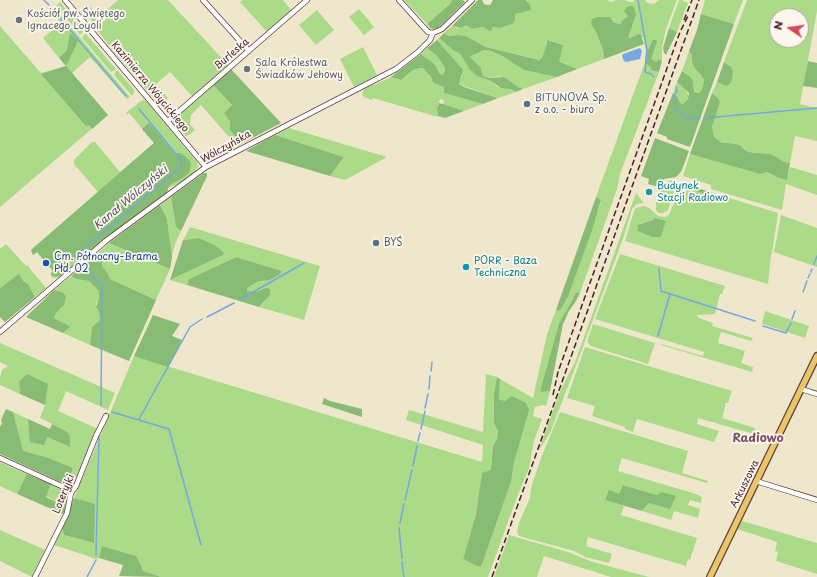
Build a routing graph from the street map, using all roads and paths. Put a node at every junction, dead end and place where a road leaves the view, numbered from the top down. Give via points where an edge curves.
1 (65, 0) edge
2 (203, 0) edge
3 (307, 0) edge
4 (399, 0) edge
5 (472, 0) edge
6 (433, 33) junction
7 (249, 51) junction
8 (168, 121) junction
9 (206, 167) junction
10 (0, 332) edge
11 (817, 356) edge
12 (801, 389) junction
13 (817, 394) edge
14 (106, 416) dead end
15 (0, 458) edge
16 (756, 481) junction
17 (71, 493) junction
18 (817, 500) edge
19 (35, 577) edge
20 (710, 577) edge

1 - 8 street, Kazimierza Wóycickiego
2 - 7 street
3 - 7 street, Burleska
4 - 6 street via 428,32
5 - 6 street, Wólczyńska via 442,29
6 - 9 street, Wólczyńska via 418,52 396,69
7 - 8 street, Burleska
8 - 9 street, Kazimierza Wóycickiego
9 - 10 street, Wólczyńska via 107,240
11 - 12 main road, Arkuszowa
12 - 13 street
12 - 16 main road, Arkuszowa
14 - 17 street, Loteryjki
15 - 17 street
16 - 18 street
16 - 20 main road, Arkuszowa
17 - 19 street, Loteryjki via 67,513

